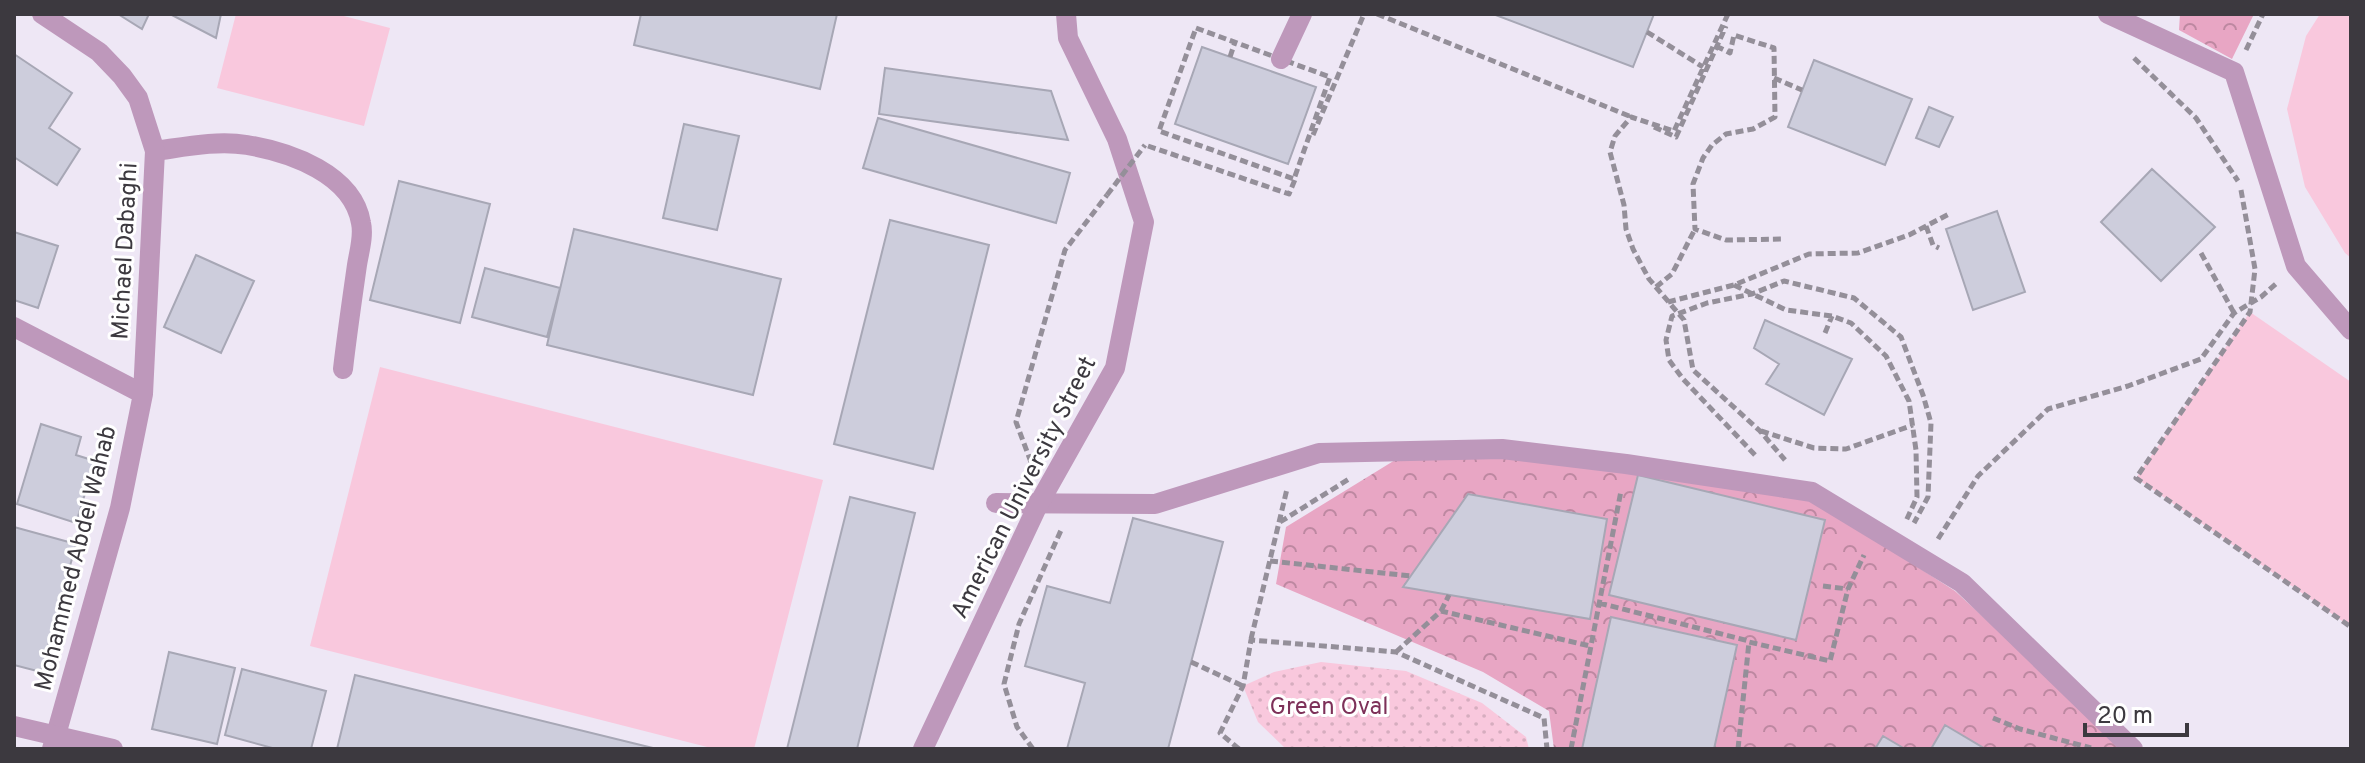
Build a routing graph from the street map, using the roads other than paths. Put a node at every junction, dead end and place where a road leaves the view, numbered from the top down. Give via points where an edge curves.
1 (42, 14) edge
2 (1066, 14) edge
3 (1302, 14) edge
4 (2108, 14) edge
5 (1281, 59) road end
6 (155, 151) junction
7 (14, 327) edge
8 (2351, 330) edge
9 (343, 369) dead end
10 (143, 394) junction
11 (996, 503) dead end
12 (1038, 505) junction
13 (14, 726) edge
14 (54, 742) edge
15 (113, 749) edge
16 (923, 749) edge
17 (2133, 749) edge

1 - 6 street, Michael Dabaghi via 99,52 122,76 138,98
2 - 12 street, American University Street via 1068,38 1117,139 1144,222 1115,368
3 - 5 street
4 - 8 street via 2234,72 2296,266
6 - 9 street via 245,144 310,165 339,183 355,201 362,226
6 - 10 street, Michael Dabaghi
7 - 10 street
10 - 14 street, Mohammed Abdel Wahab via 120,508
11 - 12 street
12 - 16 street, American University Street
12 - 17 street via 1155,504 1319,453 1502,449 1812,492 1962,583
13 - 14 street
14 - 15 street

